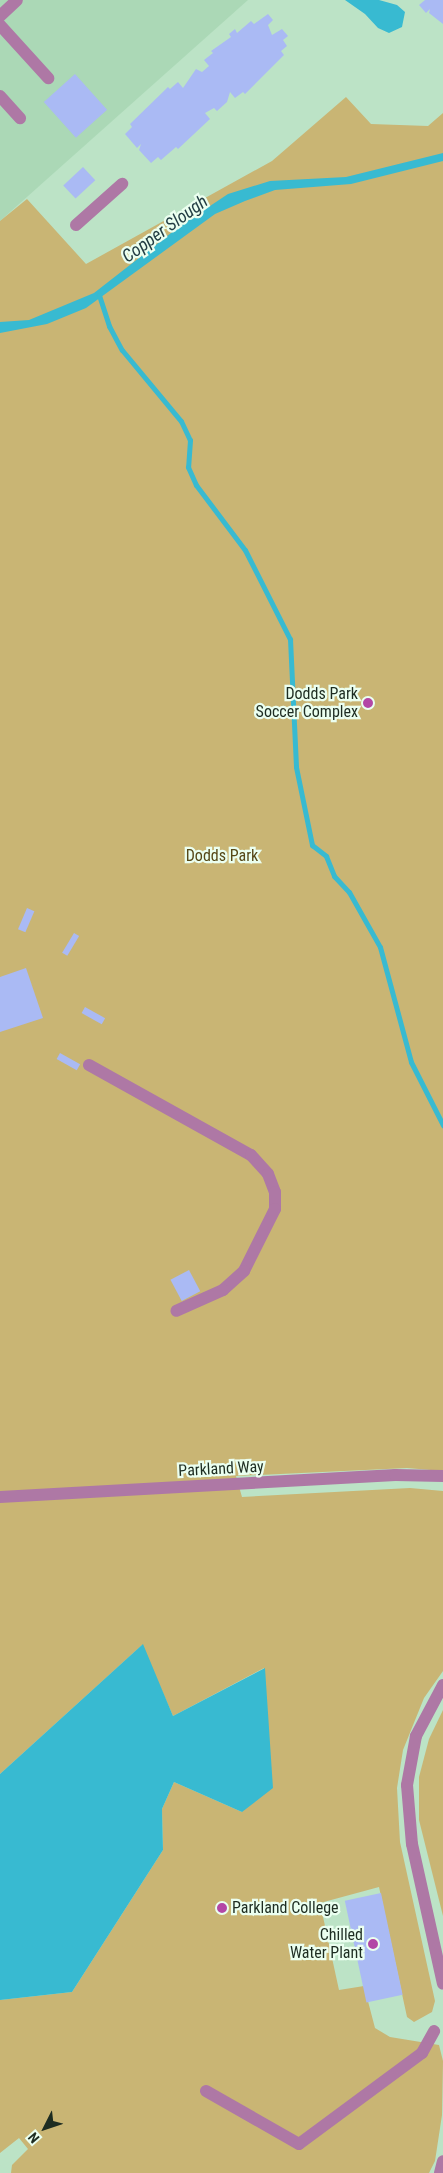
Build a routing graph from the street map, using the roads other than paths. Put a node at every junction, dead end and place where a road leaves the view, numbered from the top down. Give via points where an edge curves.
1 (17, 0) edge
2 (0, 16) edge
3 (0, 25) edge
4 (48, 78) dead end
5 (0, 96) edge
6 (20, 118) dead end
7 (122, 184) dead end
8 (76, 225) dead end
9 (89, 1065) dead end
10 (176, 1311) dead end
11 (443, 1476) edge
12 (0, 1498) edge
13 (443, 1685) edge
14 (441, 1968) edge
15 (443, 1984) edge
16 (434, 2030) dead end
17 (206, 2091) dead end
18 (443, 2161) edge
19 (440, 2173) edge

1 - 2 street
3 - 4 street
5 - 6 street
7 - 8 street
9 - 10 street via 251,1155 268,1174 275,1192 275,1209 244,1272 223,1290
11 - 12 street, Parkland Way via 395,1475
13 - 14 street via 416,1736 407,1785 412,1844
14 - 15 street
16 - 17 street via 422,2053 299,2144
18 - 19 street

